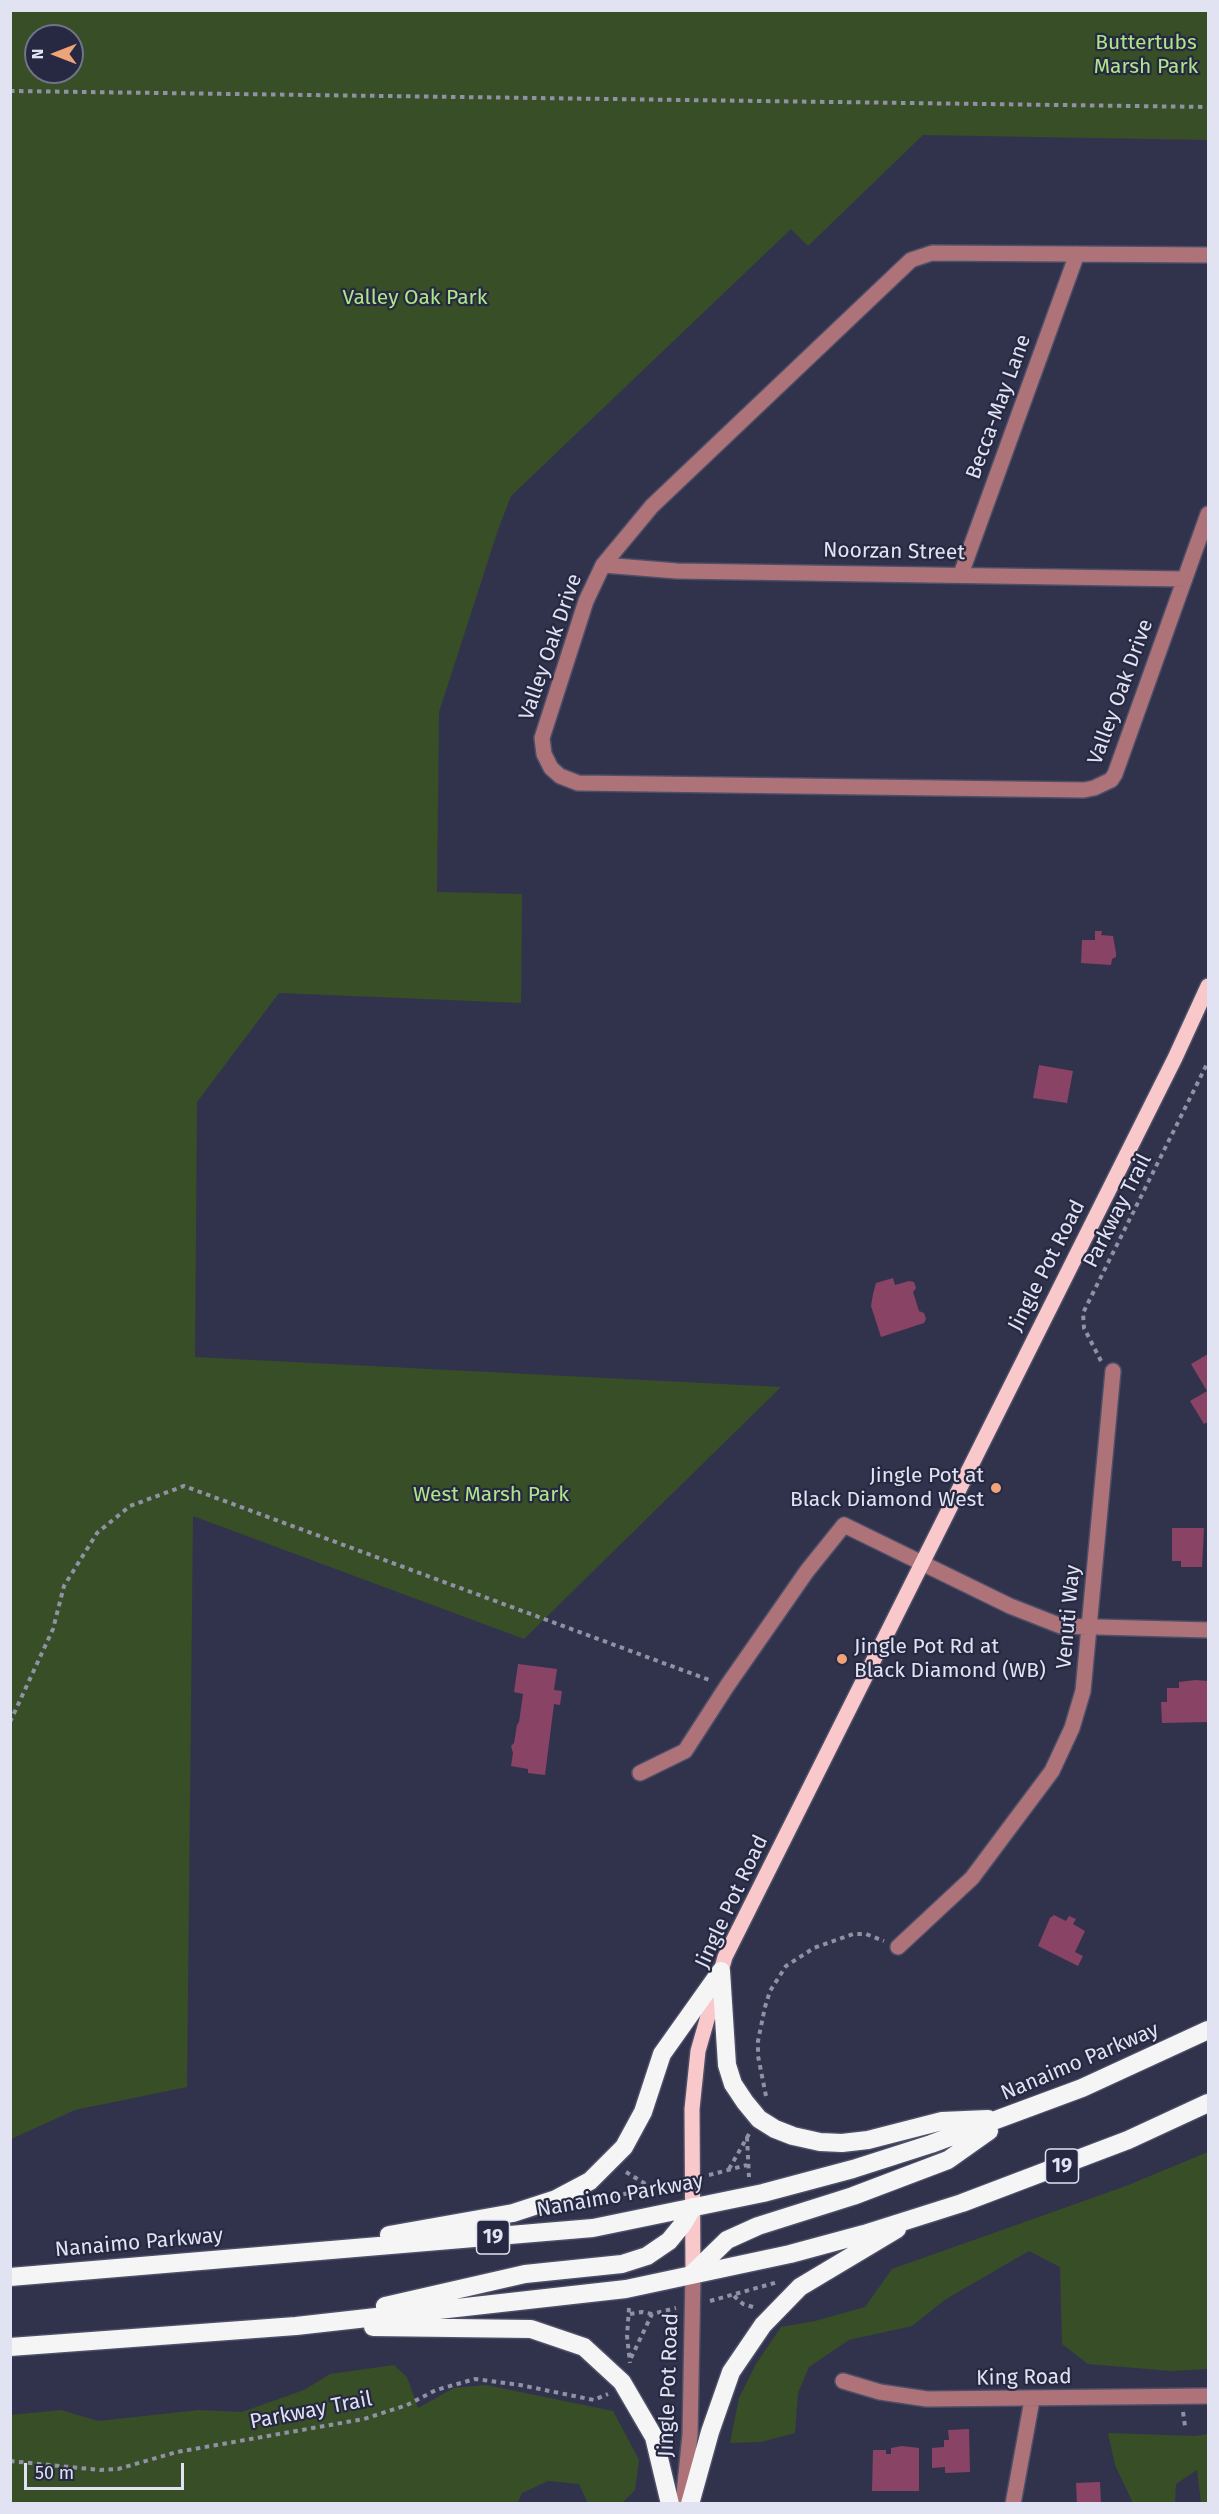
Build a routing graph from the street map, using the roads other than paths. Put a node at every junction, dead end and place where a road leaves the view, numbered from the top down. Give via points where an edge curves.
1 (1077, 254) junction
2 (1209, 255) edge
3 (1209, 514) edge
4 (603, 565) junction
5 (961, 574) junction
6 (1185, 579) junction
7 (1209, 986) edge
8 (1113, 1371) road end
9 (922, 1563) junction
10 (1089, 1628) junction
11 (1209, 1630) edge
12 (640, 1773) dead end
13 (898, 1947) road end
14 (721, 1971) junction
15 (1209, 2031) edge
16 (1209, 2103) edge
17 (1008, 2118) junction
18 (693, 2207) junction
19 (911, 2219) junction
20 (291, 2252) junction
21 (693, 2273) junction
22 (10, 2277) edge
23 (296, 2326) junction
24 (10, 2347) edge
25 (843, 2381) dead end
26 (1209, 2396) edge
27 (1032, 2400) junction
28 (670, 2504) edge
29 (683, 2504) edge
30 (690, 2504) edge
31 (1013, 2504) edge

1 - 2 street, Valley Oak Drive
1 - 4 street, Valley Oak Drive via 932,253 911,260 652,506
1 - 5 street, Becca-May Lane
3 - 6 street, Valley Oak Drive
4 - 5 street, Noorzan Street via 677,571
4 - 6 street, Valley Oak Drive via 586,601 542,738 551,768 578,783 1094,788 1115,774
5 - 6 street, Noorzan Street
7 - 9 main road, Jingle Pot Road
8 - 10 street, Venuti Way
9 - 10 street via 1035,1617 1061,1626
9 - 12 street via 844,1525 807,1571 686,1751
9 - 14 main road, Jingle Pot Road via 743,1919
10 - 11 street
10 - 13 street, Venuti Way via 1083,1691 1072,1728 1052,1771 972,1878
14 - 17 highway via 727,2065 745,2102 759,2119 775,2129 820,2142 842,2143 942,2121
14 - 18 main road, Jingle Pot Road via 698,2051 692,2109
14 - 20 highway via 662,2054 643,2112 624,2147 590,2181 556,2199 513,2213
15 - 17 highway, Nanaimo Parkway / 19
16 - 19 highway, 19 via 1052,2170
17 - 18 highway, Nanaimo Parkway / 19 via 853,2169
17 - 21 highway via 948,2160 727,2240
18 - 20 highway, Nanaimo Parkway / 19 via 593,2228
18 - 21 main road, Jingle Pot Road
18 - 23 highway via 669,2241 647,2256 622,2264 525,2274
19 - 21 highway, 19 via 790,2254
19 - 30 highway via 800,2287 763,2325 731,2372
20 - 22 highway, Nanaimo Parkway / 19
21 - 23 highway, 19 via 616,2291
21 - 29 street, Jingle Pot Road via 690,2435
23 - 24 highway, 19
23 - 28 highway via 531,2329 584,2347 622,2382 654,2437
25 - 27 street, King Road via 880,2392 927,2399
26 - 27 street, King Road
27 - 31 street

